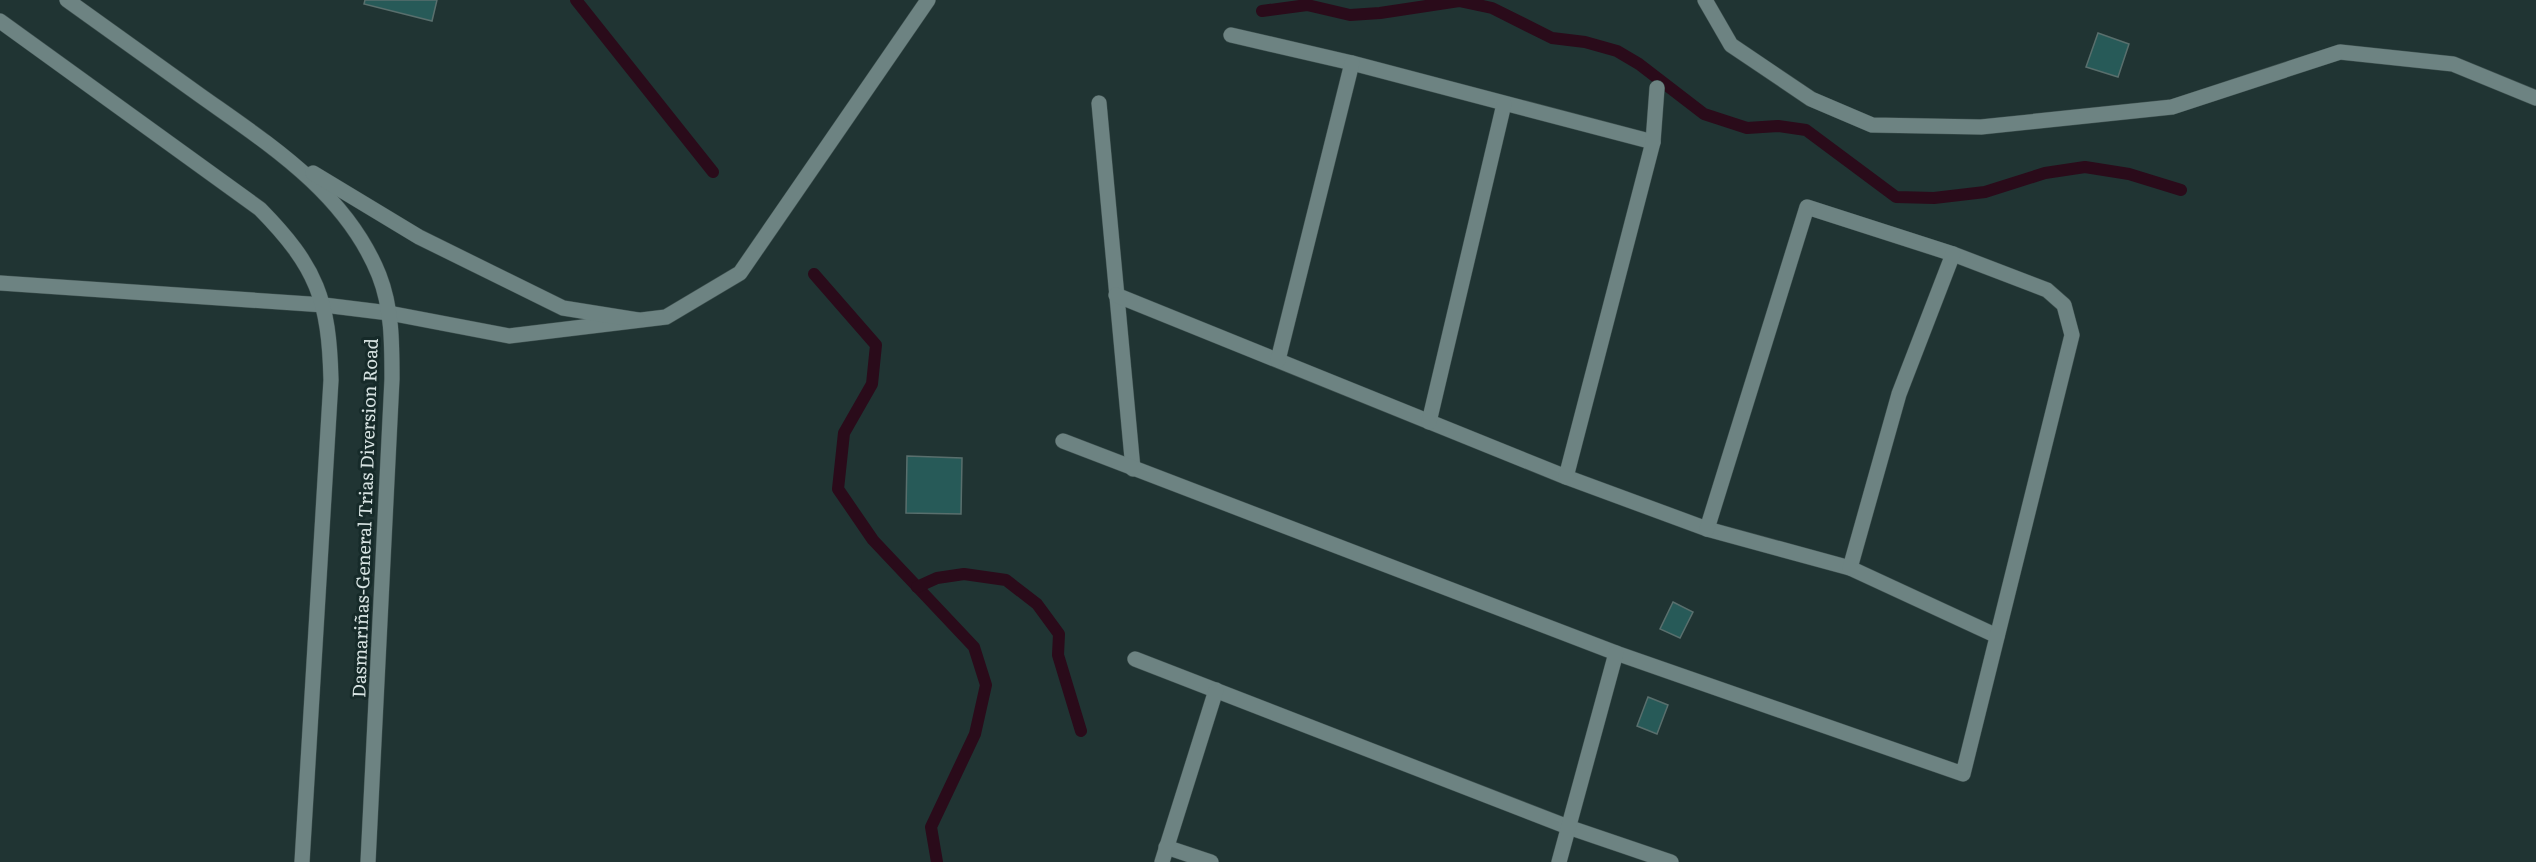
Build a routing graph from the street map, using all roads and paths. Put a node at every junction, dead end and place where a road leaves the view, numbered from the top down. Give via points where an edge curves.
1 (67, 0) edge
2 (927, 0) edge
3 (1705, 0) edge
4 (0, 21) edge
5 (1231, 35) dead end
6 (1352, 63) junction
7 (1657, 88) dead end
8 (2536, 98) edge
9 (1099, 103) dead end
10 (1504, 104) junction
11 (1653, 142) junction
12 (278, 151) junction
13 (1953, 254) junction
14 (0, 284) edge
15 (1116, 295) junction
16 (324, 305) junction
17 (389, 313) junction
18 (638, 320) junction
19 (1278, 360) junction
20 (1430, 422) junction
21 (1063, 441) dead end
22 (1133, 469) junction
23 (1566, 477) junction
24 (1707, 529) junction
25 (1850, 568) junction
26 (1997, 636) junction
27 (1616, 653) junction
28 (1135, 659) dead end
29 (1216, 690) junction
30 (1568, 827) junction
31 (1164, 855) edge
32 (302, 862) edge
33 (368, 862) edge
34 (1211, 862) edge
35 (1559, 862) edge
36 (1671, 862) edge

1 - 12 street, Dasmariñas-General Trias Diversion Road
2 - 18 street via 740,273 666,317
3 - 8 street via 1731,45 1811,99 1872,125 1981,128 2172,107 2340,52 2452,64
4 - 16 street, Dasmariñas-General Trias Diversion Road via 260,210 285,235 310,270
5 - 6 street
6 - 10 street
6 - 19 street
7 - 11 street
9 - 15 street
10 - 11 street
10 - 20 street
11 - 23 street
12 - 17 street, Dasmariñas-General Trias Diversion Road via 342,211 379,275
12 - 18 street via 419,237 563,308
13 - 24 street via 1807,207
13 - 25 street via 1899,394
13 - 26 street via 2047,290 2064,305 2072,335
14 - 16 street
15 - 19 street
15 - 22 street
16 - 17 street
16 - 32 street, Dasmariñas-General Trias Diversion Road via 331,380
17 - 18 street via 509,336
17 - 33 street, Dasmariñas-General Trias Diversion Road via 391,399
19 - 20 street
20 - 23 street
21 - 22 street
22 - 27 street
23 - 24 street
24 - 25 street
25 - 26 street
26 - 27 street via 1963,774
27 - 30 street
28 - 29 street
29 - 30 street
29 - 31 street
30 - 35 street
30 - 36 street
31 - 34 street

